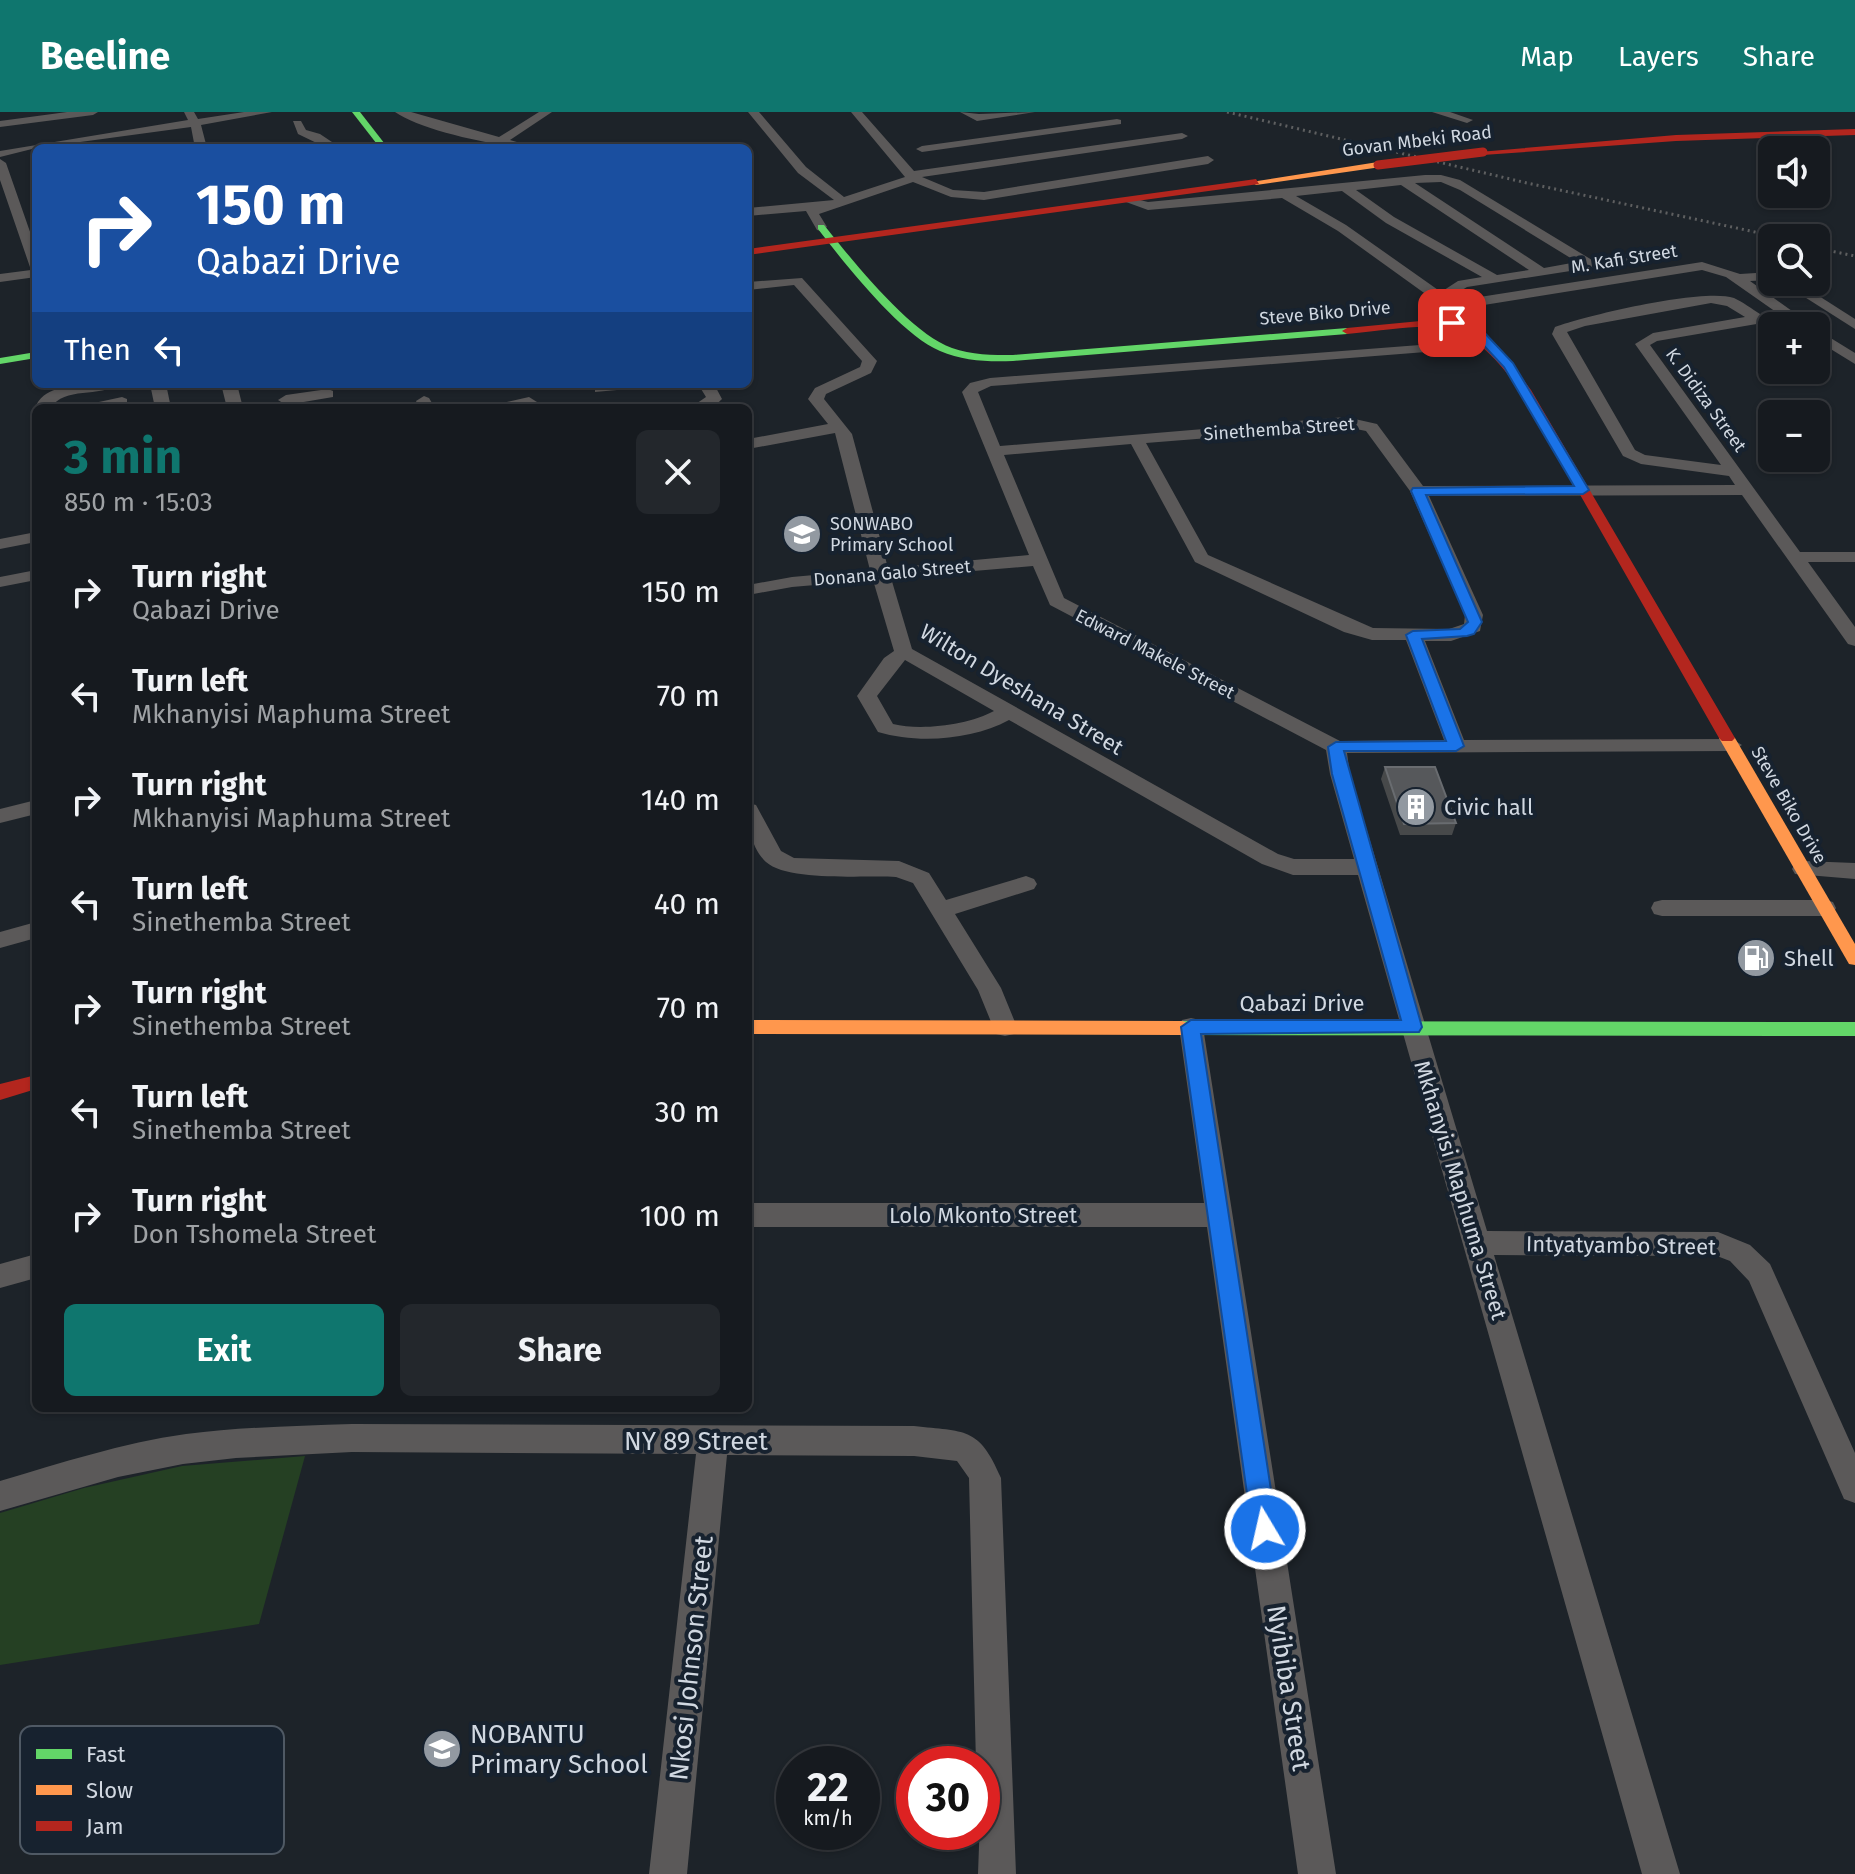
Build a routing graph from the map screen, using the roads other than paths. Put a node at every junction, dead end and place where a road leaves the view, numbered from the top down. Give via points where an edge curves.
1 (93, 112) edge
2 (267, 112) edge
3 (356, 112) edge
4 (400, 112) edge
5 (547, 112) edge
6 (753, 112) edge
7 (856, 112) edge
8 (965, 112) edge
9 (1029, 112) edge
10 (1097, 112) edge
11 (1437, 112) edge
12 (191, 117) edge
13 (1467, 120) dead end
14 (1117, 122) junction
15 (297, 123) dead end
16 (0, 124) edge
17 (1051, 131) junction
18 (1855, 132) edge
19 (1182, 136) junction
20 (1200, 140) dead end
21 (501, 141) junction
22 (103, 142) edge
23 (201, 144) edge
24 (329, 144) edge
25 (377, 144) edge
26 (514, 144) edge
27 (922, 149) dead end
28 (32, 150) edge
29 (0, 154) edge
30 (1208, 160) dead end
31 (0, 163) edge
32 (1075, 164) junction
33 (914, 177) junction
34 (1403, 181) junction
35 (1344, 187) junction
36 (1284, 194) junction
37 (842, 201) junction
38 (1130, 201) junction
39 (826, 206) junction
40 (752, 212) edge
41 (1390, 220) junction
42 (1342, 228) junction
43 (825, 233) junction
44 (752, 237) edge
45 (752, 251) edge
46 (32, 254) edge
47 (1647, 255) dead end
48 (1589, 264) junction
49 (32, 271) edge
50 (1548, 271) junction
51 (1758, 277) edge
52 (0, 278) edge
53 (1737, 278) junction
54 (1495, 279) junction
55 (1579, 285) junction
56 (752, 291) edge
57 (1810, 296) edge
58 (1438, 297) junction
59 (1451, 306) junction
60 (1785, 312) edge
61 (1758, 319) joint
62 (1460, 324) junction
63 (1855, 325) edge
64 (1830, 343) edge
65 (1459, 346) dead end
66 (1158, 348) junction
67 (32, 356) edge
68 (1855, 360) edge
69 (0, 361) edge
70 (1170, 368) junction
71 (32, 373) edge
72 (0, 378) edge
73 (89, 388) edge
74 (708, 388) edge
75 (303, 391) edge
76 (328, 394) dead end
77 (286, 400) dead end
78 (122, 402) dead end
79 (44, 404) edge
80 (111, 404) edge
81 (707, 404) edge
82 (840, 427) junction
83 (1136, 439) junction
84 (752, 443) edge
85 (994, 451) junction
86 (1733, 472) junction
87 (1583, 490) junction
88 (1747, 490) junction
89 (1418, 491) junction
90 (32, 538) edge
91 (0, 544) edge
92 (1795, 557) junction
93 (1855, 557) edge
94 (1037, 560) junction
95 (880, 575) junction
96 (32, 576) edge
97 (0, 582) edge
98 (752, 590) edge
99 (1413, 635) junction
100 (1855, 640) edge
101 (904, 652) junction
102 (1008, 712) junction
103 (1732, 745) junction
104 (1456, 746) junction
105 (1336, 747) junction
106 (32, 808) edge
107 (0, 816) edge
108 (752, 817) edge
109 (1367, 867) junction
110 (1803, 869) junction
111 (1855, 871) edge
112 (1026, 884) dead end
113 (1662, 908) dead end
114 (1825, 908) junction
115 (942, 910) junction
116 (32, 931) edge
117 (0, 940) edge
118 (1855, 959) edge
119 (752, 1027) edge
120 (1005, 1027) junction
121 (1191, 1027) junction
122 (1413, 1027) junction
123 (1855, 1029) edge
124 (32, 1083) edge
125 (0, 1092) edge
126 (752, 1215) edge
127 (1217, 1215) junction
128 (1477, 1243) junction
129 (32, 1267) edge
130 (0, 1276) edge
131 (713, 1442) junction
132 (1855, 1488) edge
133 (0, 1496) edge
134 (668, 1874) edge
135 (997, 1874) edge
136 (1317, 1874) edge
137 (1661, 1874) edge

1 - 16 street
2 - 12 street
3 - 25 main road
4 - 21 street
5 - 21 street
6 - 37 street via 802,170
7 - 33 street
8 - 9 street via 977,118
9 - 17 street
10 - 14 street
11 - 13 street
12 - 22 street
12 - 23 street
14 - 17 street
14 - 19 street
15 - 24 street via 302,132
17 - 27 street
17 - 32 street
18 - 38 main road, Govan Mbeki Road, bridge via 1483,152
19 - 20 street
19 - 32 street
21 - 26 street
28 - 29 street
30 - 32 street
31 - 46 street via 18,198
32 - 33 street
32 - 33 street via 977,196 951,193
33 - 37 street
34 - 35 street
34 - 48 street via 1441,178 1464,183
34 - 50 street
35 - 36 street
35 - 41 street
36 - 38 street via 1148,206
36 - 42 street
37 - 39 street
38 - 43 main road, Govan Mbeki Road
39 - 40 street
39 - 43 street via 812,212
41 - 42 street
41 - 54 street
42 - 58 street
43 - 44 main road, Govan Mbeki Road
43 - 45 main road, Govan Mbeki Road
43 - 66 main road, Steve Biko Drive via 929,342 960,355 998,359
47 - 48 street
48 - 50 street
49 - 52 street
50 - 54 street
50 - 55 street
51 - 53 street
53 - 55 street, M. Kafi Street via 1702,266
53 - 60 street, M. Kafi Street
54 - 58 street via 1458,285 1451,294
55 - 59 street, M. Kafi Street
56 - 82 street via 797,281 867,356 866,370 820,391 816,399
57 - 63 street
58 - 59 street
59 - 62 street
61 - 86 street, K. Didiza Street via 1653,337 1642,344
61 - 86 street via 1731,302 1711,299 1582,322 1559,334 1629,453
62 - 66 main road, Steve Biko Drive
62 - 87 main road, Steve Biko Drive via 1476,330 1509,365
64 - 68 street
65 - 70 street
66 - 70 street
67 - 69 main road
70 - 85 street, Edward Makele Street via 975,386 971,396
71 - 72 main road
73 - 79 street via 56,394
74 - 81 street via 713,401
75 - 76 street
75 - 77 street
78 - 80 street
82 - 84 street
82 - 95 street, Wilton Dyeshana Street
83 - 85 street, Sinethemba Street
83 - 89 street, Sinethemba Street via 1365,424 1377,431
83 - 99 street, Sinethemba Street via 1201,558 1351,628
85 - 94 street, Edward Makele Street
86 - 88 street, K. Didiza Street
87 - 88 street
87 - 89 street
87 - 103 main road, Steve Biko Drive
88 - 92 street, K. Didiza Street
89 - 99 street, Sinethemba Street via 1475,622 1462,633
90 - 91 street
92 - 93 street
92 - 100 street, K. Didiza Street
94 - 95 street, Donana Galo Street
94 - 105 street, Edward Makele Street via 1051,595 1062,607
95 - 98 street, Donana Galo Street
95 - 101 street, Wilton Dyeshana Street
96 - 97 street
99 - 104 street
101 - 102 street, Wilton Dyeshana Street
101 - 102 street via 867,696 885,728 907,734 984,725
102 - 109 street, Wilton Dyeshana Street via 1281,864
103 - 104 street
103 - 110 main road, Steve Biko Drive
104 - 105 street
105 - 109 street, Mkhanyisi Maphuma Street
106 - 107 street
108 - 115 street via 781,861 808,868 913,872
109 - 122 street, Mkhanyisi Maphuma Street
110 - 111 street
110 - 114 main road, Steve Biko Drive
112 - 115 street
113 - 114 street
114 - 118 main road, Steve Biko Drive
115 - 120 street via 989,988
116 - 117 street
119 - 120 main road, Qabazi Drive
120 - 121 main road, Qabazi Drive
121 - 122 main road, Qabazi Drive
121 - 127 street, Nyibiba Street
122 - 123 main road, Qabazi Drive
122 - 128 street, Mkhanyisi Maphuma Street
124 - 125 main road
126 - 127 street, Lolo Mkonto Street
127 - 136 street, Nyibiba Street
128 - 132 street, Intyatyambo Street via 1718,1244 1740,1253 1760,1273
128 - 137 street, Mkhanyisi Maphuma Street
129 - 130 street
131 - 133 street, NY 89 Street via 352,1438 236,1443 150,1455
131 - 134 street, Nkosi Johnson Street
131 - 135 street, NY 89 Street via 955,1444 979,1463 985,1478

